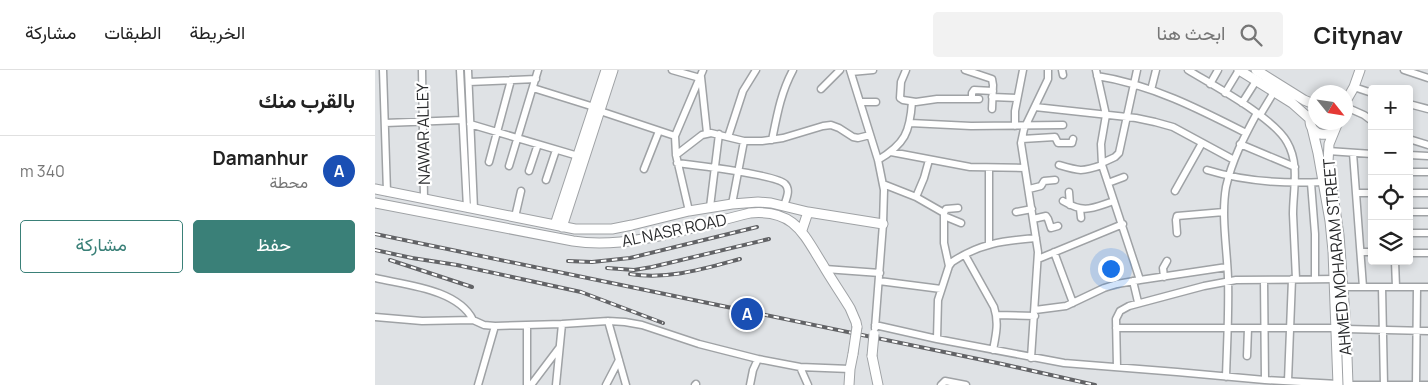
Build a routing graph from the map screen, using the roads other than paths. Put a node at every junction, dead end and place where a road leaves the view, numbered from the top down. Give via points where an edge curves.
1 (383, 70) edge
2 (422, 70) edge
3 (460, 70) edge
4 (468, 70) edge
5 (538, 70) edge
6 (606, 70) edge
7 (613, 70) edge
8 (672, 70) edge
9 (756, 70) edge
10 (793, 70) edge
11 (840, 70) edge
12 (873, 70) edge
13 (907, 70) edge
14 (965, 70) edge
15 (1023, 70) edge
16 (1048, 70) edge
17 (1137, 70) edge
18 (1156, 70) edge
19 (1188, 70) edge
20 (1218, 70) edge
21 (1239, 70) edge
22 (1256, 70) edge
23 (1360, 70) edge
24 (1404, 70) edge
25 (850, 71) edge
26 (1096, 73) edge
27 (701, 74) edge
28 (1428, 78) edge
29 (535, 79) junction
30 (511, 80) junction
31 (1256, 80) junction
32 (469, 82) junction
33 (1133, 84) junction
34 (1210, 84) junction
35 (1354, 87) joint
36 (533, 88) junction
37 (821, 89) dead end
38 (1151, 90) junction
39 (1368, 91) edge
40 (1274, 92) junction
41 (1225, 93) junction
42 (992, 94) junction
43 (1017, 98) junction
44 (860, 102) junction
45 (876, 102) dead end
46 (912, 102) junction
47 (1308, 102) edge
48 (1242, 103) junction
49 (1413, 105) edge
50 (1035, 106) junction
51 (597, 109) junction
52 (992, 109) dead end
53 (1353, 110) edge
54 (1428, 110) edge
55 (1258, 114) junction
56 (1106, 115) junction
57 (1127, 118) junction
58 (1368, 118) edge
59 (462, 120) junction
60 (1308, 120) edge
61 (423, 121) junction
62 (385, 123) junction
63 (910, 123) junction
64 (470, 124) junction
65 (1026, 125) junction
66 (1063, 125) dead end
67 (1015, 126) junction
68 (1312, 130) edge
69 (1316, 130) edge
70 (1333, 130) edge
71 (1335, 130) edge
72 (659, 131) junction
73 (497, 132) junction
74 (707, 133) junction
75 (1246, 133) junction
76 (719, 134) junction
77 (870, 135) junction
78 (675, 136) junction
79 (728, 137) junction
80 (518, 138) junction
81 (1022, 139) junction
82 (1073, 139) dead end
83 (772, 140) junction
84 (1413, 140) edge
85 (744, 141) junction
86 (1202, 143) junction
87 (538, 144) junction
88 (1240, 144) junction
89 (1428, 145) edge
90 (556, 150) junction
91 (1328, 151) junction
92 (891, 152) junction
93 (1353, 153) junction
94 (1368, 154) edge
95 (1413, 155) edge
96 (578, 156) junction
97 (1428, 156) edge
98 (676, 159) junction
99 (878, 160) junction
100 (929, 160) junction
101 (1234, 160) junction
102 (489, 162) dead end
103 (1102, 164) junction
104 (1059, 165) dead end
105 (509, 166) dead end
106 (1295, 167) junction
107 (715, 168) junction
108 (989, 168) junction
109 (1025, 168) junction
110 (644, 169) dead end
111 (1207, 170) dead end
112 (529, 171) dead end
113 (738, 172) junction
114 (1413, 172) edge
115 (1428, 172) edge
116 (1124, 177) dead end
117 (1229, 177) junction
118 (546, 180) dead end
119 (1055, 180) dead end
120 (1323, 182) junction
121 (1108, 183) junction
122 (1294, 183) junction
123 (1311, 183) junction
124 (883, 184) junction
125 (375, 189) edge
126 (1029, 189) junction
127 (521, 191) dead end
128 (1175, 191) dead end
129 (387, 192) junction
130 (1069, 192) dead end
131 (1356, 193) junction
132 (1368, 193) edge
133 (1413, 193) edge
134 (1428, 193) edge
135 (916, 197) junction
136 (424, 199) junction
137 (1063, 201) dead end
138 (1114, 201) junction
139 (375, 203) edge
140 (732, 204) junction
141 (1070, 205) junction
142 (784, 206) junction
143 (710, 207) junction
144 (470, 208) junction
145 (958, 208) dead end
146 (1032, 209) junction
147 (1080, 209) junction
148 (689, 211) junction
149 (808, 212) junction
150 (1016, 212) dead end
151 (1224, 212) junction
152 (1413, 212) edge
153 (1428, 212) edge
154 (944, 214) junction
155 (515, 217) junction
156 (1081, 218) dead end
157 (1033, 219) junction
158 (961, 223) dead end
159 (883, 224) junction
160 (1123, 224) junction
161 (632, 225) junction
162 (558, 226) junction
163 (1057, 226) dead end
164 (612, 229) junction
165 (802, 230) junction
166 (1177, 233) dead end
167 (1413, 233) edge
168 (1428, 233) edge
169 (1036, 238) junction
170 (634, 241) junction
171 (614, 243) junction
172 (989, 244) junction
173 (1054, 252) junction
174 (1361, 252) junction
175 (1368, 252) edge
176 (1413, 253) edge
177 (1428, 253) edge
178 (965, 254) junction
179 (1038, 258) junction
180 (1167, 261) dead end
181 (1395, 265) edge
182 (949, 266) junction
183 (1227, 267) junction
184 (825, 269) junction
185 (880, 273) junction
186 (1164, 276) junction
187 (375, 278) edge
188 (1315, 279) junction
189 (1137, 280) junction
190 (1263, 280) junction
191 (1294, 280) junction
192 (879, 281) junction
193 (1228, 281) junction
194 (1340, 281) junction
195 (1363, 287) junction
196 (1383, 287) junction
197 (1396, 287) junction
198 (1417, 287) junction
199 (1428, 287) edge
200 (941, 289) junction
201 (1138, 302) junction
202 (1073, 303) junction
203 (1035, 313) junction
204 (996, 315) junction
205 (375, 317) edge
206 (473, 320) junction
207 (608, 321) junction
208 (562, 324) junction
209 (527, 325) junction
210 (495, 326) junction
211 (1116, 328) junction
212 (1227, 328) junction
213 (1248, 328) junction
214 (1264, 328) junction
215 (1290, 328) junction
216 (1335, 328) junction
217 (1346, 329) junction
218 (875, 330) junction
219 (1383, 330) junction
220 (1417, 330) junction
221 (1428, 331) edge
222 (937, 339) junction
223 (559, 348) junction
224 (993, 350) junction
225 (1247, 356) dead end
226 (1031, 358) junction
227 (619, 360) junction
228 (758, 360) junction
229 (800, 367) junction
230 (1117, 367) junction
231 (850, 369) junction
232 (1226, 377) junction
233 (1265, 380) junction
234 (1288, 381) junction
235 (477, 385) edge
236 (527, 385) edge
237 (531, 385) edge
238 (557, 385) edge
239 (606, 385) edge
240 (626, 385) edge
241 (751, 385) edge
242 (808, 385) edge
243 (849, 385) edge
244 (878, 385) edge
245 (941, 385) edge
246 (967, 385) edge
247 (1343, 385) edge
248 (1384, 385) edge
249 (1416, 385) edge
250 (1428, 385) edge

1 - 62 street
2 - 61 street, NAWAR ALLEY
3 - 59 street
4 - 32 street
5 - 29 street
6 - 51 main road
7 - 51 main road
8 - 27 street
9 - 79 street via 743,91
10 - 83 street via 779,102
11 - 37 street
12 - 25 street
13 - 46 street via 901,82 900,98
14 - 42 street via 990,78 993,81
15 - 43 street
16 - 50 street via 1048,79
17 - 33 street
18 - 38 street
19 - 34 street
20 - 34 street
21 - 31 main road
21 - 41 street
22 - 47 main road
23 - 35 main road
24 - 28 street
25 - 44 street
26 - 33 street
26 - 56 street
27 - 74 street
27 - 78 street
29 - 30 street
29 - 36 street
30 - 32 street
30 - 73 street
31 - 40 main road
31 - 48 street
32 - 64 street
33 - 38 street
33 - 57 street
34 - 41 street
35 - 39 street
36 - 51 street
36 - 80 street
38 - 75 street
40 - 55 street
40 - 60 main road via 1298,108
41 - 48 street
42 - 43 street
42 - 46 street via 974,90 975,99
42 - 52 street
43 - 67 street
44 - 45 street
44 - 77 street
46 - 63 street
48 - 55 street
49 - 54 street
50 - 56 street
50 - 65 street
51 - 72 street
51 - 96 main road
51 - 162 main road
53 - 58 street
55 - 75 street
55 - 106 street via 1286,140
56 - 57 street
56 - 103 street via 1101,144
57 - 86 street via 1173,127
57 - 103 street via 1119,153
59 - 61 street
59 - 144 street
61 - 62 street
61 - 136 street, NAWAR ALLEY
62 - 129 street
63 - 67 street
63 - 92 street
64 - 73 street
64 - 144 street
65 - 66 street
65 - 67 street
65 - 81 street
68 - 120 main road, AHMED MOHARAM STREET
69 - 70 main road via 1319,134 1330,134
71 - 91 main road, AHMED MOHARAM STREET
72 - 78 street
72 - 110 street
73 - 80 street
73 - 102 street
74 - 76 street
74 - 98 street
75 - 88 street
76 - 79 street
76 - 107 street
77 - 83 street via 857,138 827,125
77 - 99 street
78 - 98 street
79 - 85 street
80 - 87 street
80 - 105 street
81 - 82 street via 1055,137 1060,144 1072,143
81 - 109 street
83 - 85 street
84 - 89 street
85 - 113 street
86 - 101 street
86 - 128 street
87 - 90 street
87 - 112 street
88 - 101 street
88 - 106 street
90 - 96 street
90 - 118 street
91 - 93 street
91 - 194 main road, AHMED MOHARAM STREET via 1339,235
92 - 99 street
92 - 100 street
93 - 94 street
93 - 131 street
95 - 97 street
96 - 162 main road
98 - 107 street
98 - 148 street
99 - 124 street
100 - 108 street
100 - 135 street
101 - 117 street
103 - 104 street via 1081,171
103 - 121 street
106 - 122 street
107 - 113 street
107 - 143 street
108 - 109 street
108 - 172 street
109 - 126 street
111 - 117 street
113 - 140 street
113 - 142 street via 785,183 788,190
114 - 115 street
116 - 121 street
117 - 122 street
117 - 151 street
119 - 126 street via 1044,181 1041,186
120 - 123 street
120 - 194 main road, AHMED MOHARAM STREET
121 - 138 street
122 - 123 street
122 - 191 street
123 - 188 street
124 - 135 street
124 - 159 street
125 - 129 main road, AL NASR ROAD
126 - 146 street
127 - 155 street
129 - 136 main road, AL NASR ROAD
130 - 141 street
131 - 132 street
131 - 174 street
133 - 134 street
135 - 154 street
136 - 144 main road, AL NASR ROAD
137 - 141 street
138 - 147 street
138 - 160 street
139 - 171 main road, AL NASR ROAD via 579,242
140 - 142 main road, AL NASR ROAD via 758,202
140 - 143 main road, AL NASR ROAD
141 - 147 street
142 - 149 main road, AL NASR ROAD
143 - 148 main road, AL NASR ROAD
144 - 155 main road, AL NASR ROAD
145 - 154 street via 946,208
146 - 150 street
146 - 157 street
147 - 156 street
148 - 161 main road, AL NASR ROAD
149 - 159 main road, AL NASR ROAD
149 - 165 main road
151 - 166 street via 1177,216
151 - 183 street
152 - 153 street
154 - 158 street
154 - 182 street via 944,243
155 - 162 main road, AL NASR ROAD
157 - 163 street via 1046,216 1051,227
157 - 169 street
159 - 185 street
160 - 173 street
160 - 189 street
161 - 164 main road, AL NASR ROAD
161 - 170 main road
162 - 164 main road, AL NASR ROAD
164 - 171 main road
165 - 170 main road, AL NASR ROAD via 778,215 760,212
165 - 184 main road, AL NASR ROAD
167 - 168 street
169 - 172 street
169 - 179 street
170 - 171 main road, AL NASR ROAD
172 - 178 street
173 - 179 street
173 - 202 street
174 - 175 street
174 - 195 street
176 - 177 street
178 - 182 street
178 - 204 street
179 - 203 street
180 - 186 street via 1163,268
181 - 197 street
182 - 200 street
183 - 186 street
183 - 193 street
184 - 185 street
184 - 231 main road, AL NASR ROAD, bridge via 856,322
185 - 192 street
186 - 189 street
187 - 206 street via 451,298
188 - 191 street
188 - 194 street
189 - 201 street
189 - 202 street via 1104,288
190 - 191 street
190 - 193 street
190 - 214 street
191 - 215 street
192 - 200 street
192 - 218 street
193 - 201 street
193 - 212 street
194 - 195 street
194 - 216 main road, AHMED MOHARAM STREET
194 - 217 main road, AHMED MOHARAM STREET
195 - 196 street
196 - 197 street
196 - 219 street
197 - 198 street
198 - 199 street
198 - 220 street
200 - 222 street via 937,306
201 - 211 street via 1120,311
202 - 203 street
203 - 204 street
203 - 226 street
204 - 224 street
205 - 206 street via 423,321
206 - 210 street
207 - 208 street
207 - 227 street
207 - 228 street via 642,325
208 - 209 street
208 - 223 street
209 - 210 street
209 - 236 street
210 - 235 street
211 - 212 street
211 - 230 street
212 - 213 street
212 - 232 street
213 - 214 street
213 - 225 street
214 - 215 street
214 - 233 street
215 - 216 street
215 - 234 street
216 - 247 main road, AHMED MOHARAM STREET
217 - 219 street
217 - 247 main road, AHMED MOHARAM STREET
218 - 222 street
218 - 244 main road, bridge via 872,356
219 - 220 street
219 - 248 street
220 - 221 street
220 - 249 street
222 - 224 street
223 - 237 street
223 - 238 street
224 - 226 street
226 - 230 street via 1064,364
227 - 239 street
227 - 240 street
228 - 229 street
228 - 241 street
229 - 231 street
229 - 242 street
230 - 232 street
231 - 243 main road, AL NASR ROAD
232 - 233 street
233 - 234 street
234 - 247 street
245 - 246 street via 948,381
247 - 248 street
248 - 249 street
249 - 250 street

